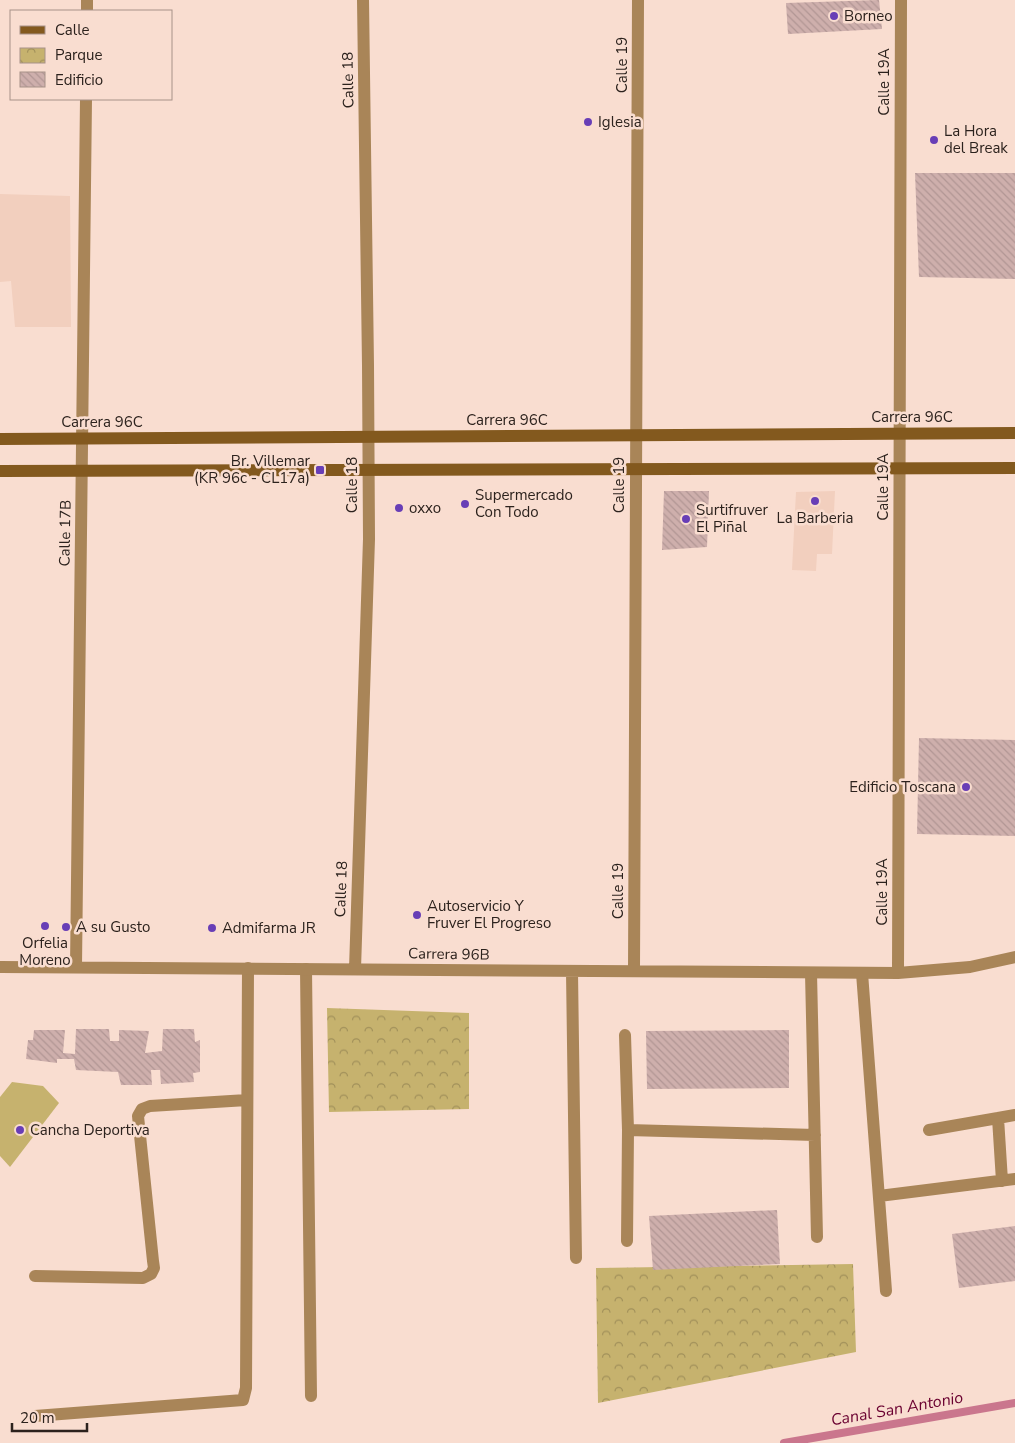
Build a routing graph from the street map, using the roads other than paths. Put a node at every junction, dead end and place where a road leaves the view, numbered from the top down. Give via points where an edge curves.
1 (363, 0) edge
2 (638, 0) edge
3 (901, 0) edge
4 (86, 100) edge
5 (899, 433) junction
6 (1015, 433) edge
7 (636, 435) junction
8 (368, 437) junction
9 (82, 438) junction
10 (0, 439) edge
11 (899, 468) junction
12 (1015, 468) edge
13 (636, 469) junction
14 (368, 470) junction
15 (0, 471) edge
16 (82, 471) junction
17 (1015, 957) edge
18 (0, 967) edge
19 (76, 967) junction
20 (248, 968) junction
21 (306, 969) junction
22 (355, 969) junction
23 (634, 971) junction
24 (572, 972) junction
25 (811, 973) junction
26 (862, 973) junction
27 (898, 974) junction
28 (625, 1035) dead end
29 (247, 1100) junction
30 (1015, 1115) edge
31 (998, 1118) junction
32 (628, 1130) junction
33 (929, 1130) dead end
34 (815, 1134) junction
35 (1009, 1180) edge
36 (879, 1196) junction
37 (817, 1237) dead end
38 (627, 1241) dead end
39 (576, 1258) dead end
40 (35, 1276) dead end
41 (886, 1290) dead end
42 (311, 1396) dead end
43 (35, 1416) dead end

1 - 8 street, Calle 18
2 - 7 street, Calle 19
3 - 5 street, Calle 19A
4 - 9 street, Calle 17B
5 - 6 street, Carrera 96C
5 - 7 street, Carrera 96C
5 - 11 street, Calle 19A
7 - 8 street, Carrera 96C
7 - 13 street, Calle 19
8 - 9 street, Carrera 96C
8 - 14 street, Calle 18
9 - 10 street, Carrera 96C
9 - 16 street, Calle 17B
11 - 12 street
11 - 13 street
11 - 27 street, Calle 19A
13 - 14 street
13 - 23 street, Calle 19
14 - 16 street
14 - 22 street, Calle 18
15 - 16 street
16 - 19 street, Calle 17B
17 - 27 street, Carrera 96B via 970,967
18 - 19 street, Carrera 96B
19 - 20 street, Carrera 96B
20 - 21 street, Carrera 96B
20 - 29 street
21 - 22 street, Carrera 96B
21 - 42 street
22 - 24 street, Carrera 96B
23 - 24 street, Carrera 96B
23 - 25 street, Carrera 96B
24 - 39 street
25 - 26 street, Carrera 96B
25 - 34 street
26 - 27 street, Carrera 96B
26 - 36 street
28 - 32 street
29 - 40 street via 150,1106 142,1109 138,1116 154,1268 151,1274 143,1278
29 - 43 street via 244,1400
30 - 31 street
31 - 33 street
31 - 35 street
32 - 34 street
32 - 38 street
34 - 37 street
35 - 36 street
36 - 41 street

